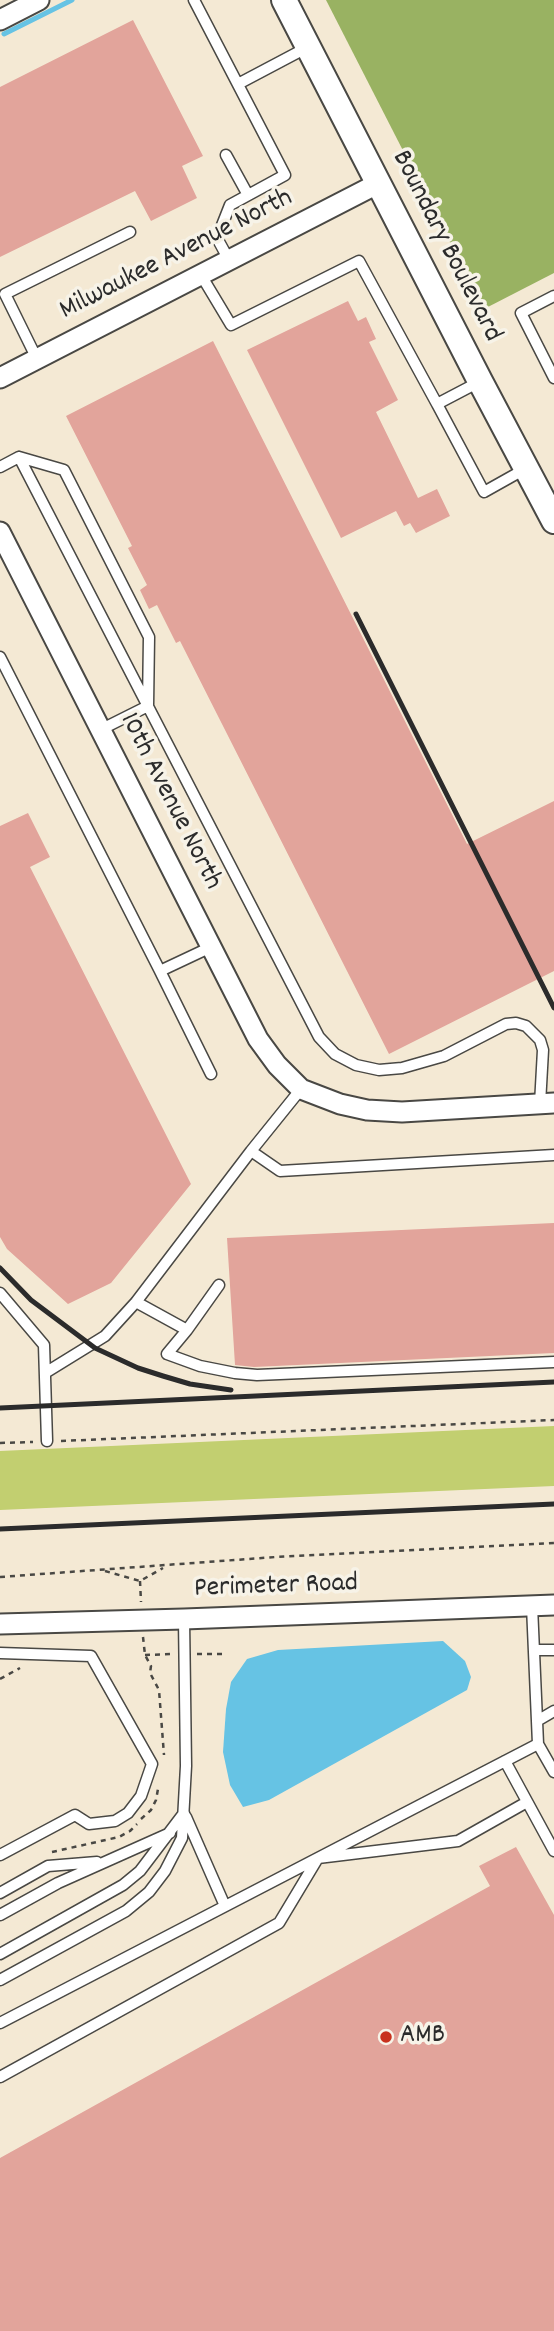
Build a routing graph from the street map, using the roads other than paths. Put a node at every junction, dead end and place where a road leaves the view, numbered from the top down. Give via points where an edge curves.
1 (39, 0) edge
2 (194, 0) edge
3 (284, 0) edge
4 (0, 20) edge
5 (308, 47) junction
6 (238, 84) junction
7 (226, 155) dead end
8 (379, 183) junction
9 (248, 195) junction
10 (130, 232) dead end
11 (229, 260) junction
12 (201, 275) junction
13 (554, 296) edge
14 (37, 359) junction
15 (0, 378) edge
16 (554, 378) edge
17 (480, 381) junction
18 (437, 404) junction
19 (19, 457) junction
20 (0, 467) edge
21 (526, 468) junction
22 (554, 519) edge
23 (1, 538) edge
24 (0, 657) edge
25 (148, 706) junction
26 (100, 730) junction
27 (211, 947) junction
28 (160, 971) junction
29 (211, 1074) dead end
30 (301, 1089) junction
31 (547, 1104) edge
32 (251, 1151) junction
33 (554, 1155) edge
34 (219, 1285) dead end
35 (0, 1293) edge
36 (136, 1302) junction
37 (187, 1330) junction
38 (554, 1362) edge
39 (45, 1373) junction
40 (47, 1441) road end
41 (554, 1605) edge
42 (531, 1606) junction
43 (184, 1619) junction
44 (0, 1624) edge
45 (534, 1650) junction
46 (554, 1650) edge
47 (0, 1653) edge
48 (554, 1711) edge
49 (537, 1721) junction
50 (538, 1744) junction
51 (505, 1761) junction
52 (554, 1772) edge
53 (527, 1802) junction
54 (184, 1813) junction
55 (170, 1832) junction
56 (554, 1851) edge
57 (0, 1855) edge
58 (318, 1858) junction
59 (105, 1862) junction
60 (0, 1893) edge
61 (225, 1906) junction
62 (0, 1915) edge
63 (0, 1954) edge
64 (0, 1980) edge
65 (0, 2023) edge
66 (0, 2077) edge

1 - 4 street
2 - 6 lane
3 - 5 street, Boundary Boulevard
5 - 6 lane
5 - 8 street, Boundary Boulevard
6 - 9 lane via 285,175
7 - 9 lane
8 - 11 street, Milwaukee Avenue North
8 - 17 street, Boundary Boulevard
9 - 11 lane via 230,205 217,238
10 - 14 lane via 5,294
11 - 12 street, Milwaukee Avenue North
12 - 14 street, Milwaukee Avenue North
12 - 18 lane via 231,325 359,261
13 - 16 lane via 521,313
14 - 15 street, Milwaukee Avenue North
17 - 18 lane
17 - 21 street, Boundary Boulevard
18 - 21 lane via 484,492
19 - 20 lane
19 - 25 lane
19 - 25 lane via 64,470 149,637
21 - 22 street, Boundary Boulevard
23 - 26 street, 10th Avenue North
24 - 28 lane
25 - 26 lane
25 - 31 lane via 319,1037 335,1054 379,1070 402,1068 444,1056 497,1027 516,1023 540,1040
26 - 27 street, 10th Avenue North
27 - 28 lane
27 - 30 street, 10th Avenue North via 266,1052
28 - 29 lane
30 - 31 street via 354,1108 384,1111
30 - 32 lane
32 - 33 lane via 280,1171
32 - 36 lane
34 - 37 lane
35 - 39 lane via 44,1345
36 - 37 lane
36 - 39 lane via 105,1336
37 - 38 lane via 167,1354 200,1366 257,1375
39 - 40 lane
41 - 42 street, Perimeter Road
42 - 43 street, Perimeter Road
42 - 45 lane
43 - 44 street, Perimeter Road
43 - 54 lane
45 - 46 lane
45 - 49 lane
47 - 57 lane via 91,1656 152,1764 141,1796 115,1821 89,1824 75,1815
48 - 49 lane
49 - 50 lane
50 - 51 lane
50 - 52 lane
51 - 53 lane
51 - 58 lane
53 - 56 lane
53 - 58 lane via 458,1841
54 - 55 lane
54 - 61 lane
54 - 64 lane via 182,1838 149,1892 126,1911
55 - 59 lane
55 - 63 lane via 123,1885
58 - 61 lane
58 - 66 lane via 279,1923
59 - 60 lane via 48,1866
59 - 62 lane
61 - 65 lane

